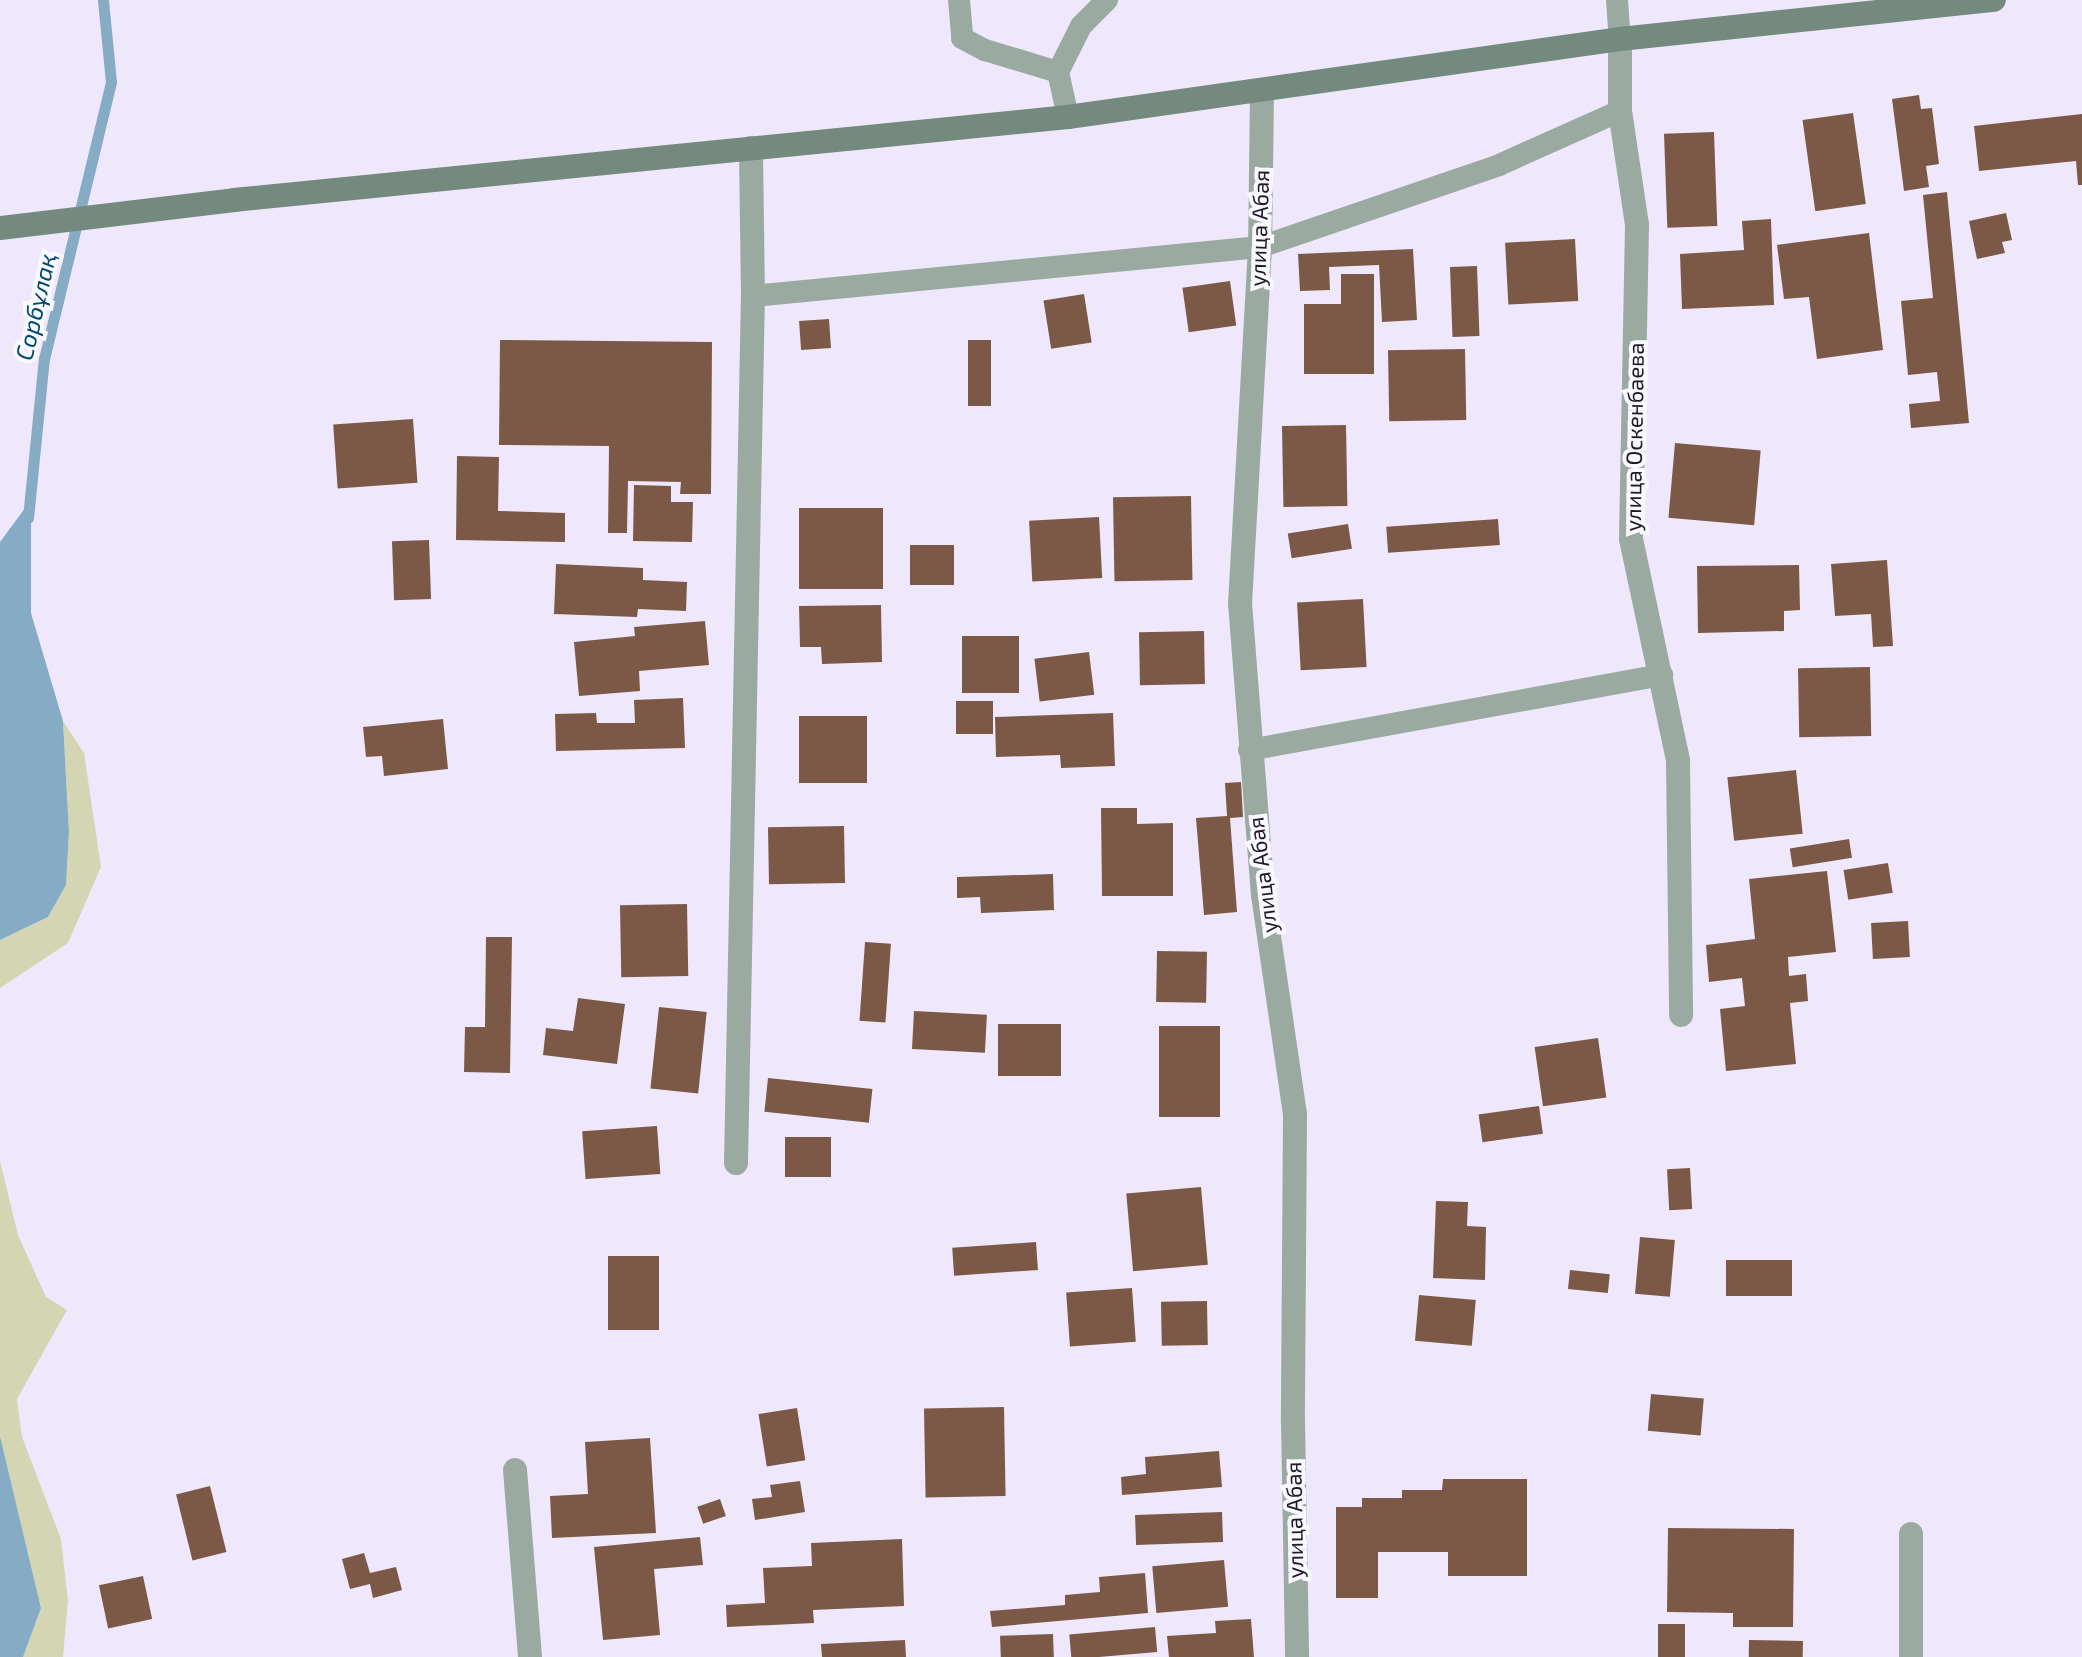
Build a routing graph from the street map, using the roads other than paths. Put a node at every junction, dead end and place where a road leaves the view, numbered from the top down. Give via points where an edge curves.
1 (959, 0) edge
2 (1107, 0) edge
3 (1617, 0) edge
4 (1994, 0) edge
5 (1620, 39) junction
6 (1058, 72) junction
7 (1262, 91) junction
8 (1620, 111) junction
9 (1068, 117) junction
10 (751, 148) junction
11 (0, 228) edge
12 (1260, 247) junction
13 (753, 296) junction
14 (1662, 675) junction
15 (1249, 750) junction
16 (1681, 1015) dead end
17 (736, 1163) dead end
18 (515, 1470) dead end
19 (1911, 1534) dead end
20 (530, 1657) edge
21 (1297, 1657) edge
22 (1911, 1657) edge

1 - 6 lane via 962,38
2 - 6 lane via 1081,26
3 - 5 lane, улица Оскенбаева
4 - 5 main road
5 - 7 main road
5 - 8 street, улица Оскенбаева
6 - 9 lane
7 - 9 main road
7 - 12 street, улица Абая
8 - 12 lane via 1499,165
8 - 14 street, улица Оскенбаева via 1637,225 1631,539
9 - 10 main road
10 - 11 main road
10 - 13 street
12 - 13 lane
12 - 15 street, улица Абая via 1240,603
13 - 17 street
14 - 15 lane
14 - 16 street, улица Оскенбаева via 1678,761
15 - 21 street, улица Абая via 1263,895 1295,1114
18 - 20 street
19 - 22 street

